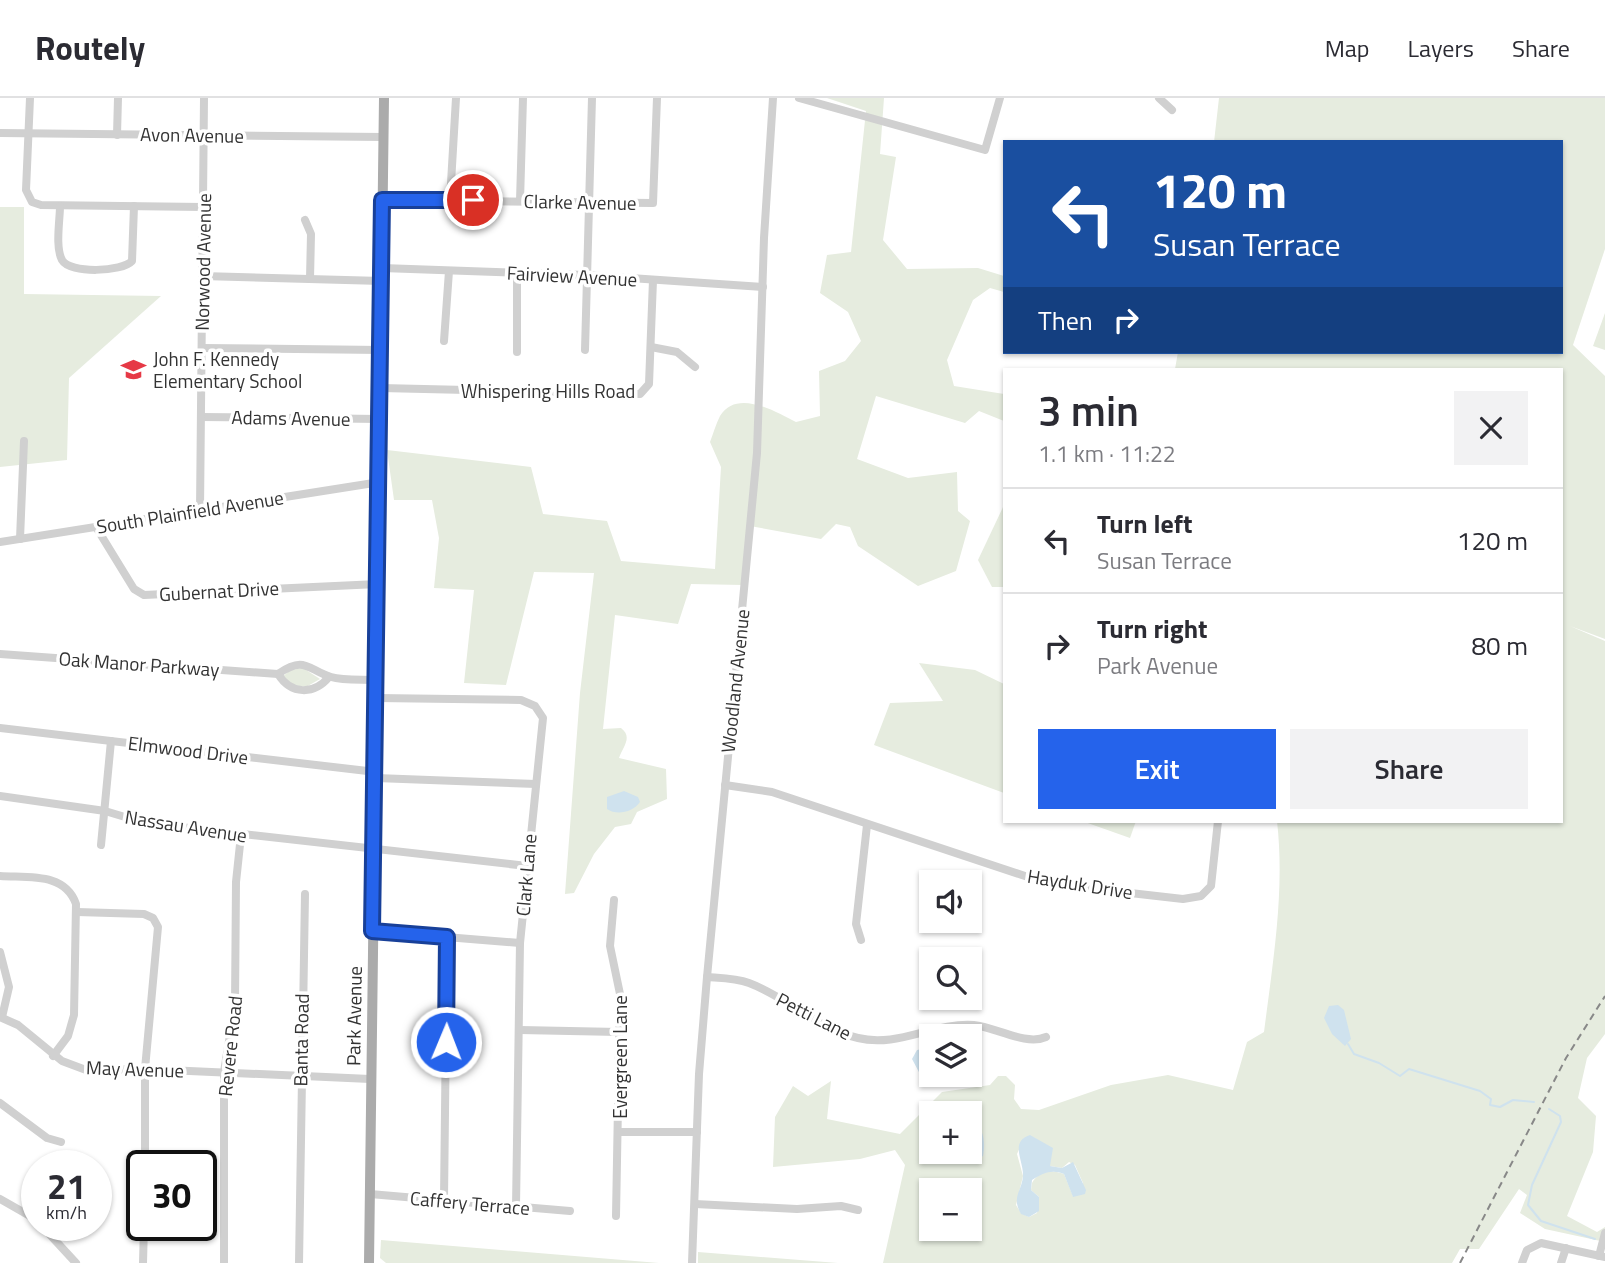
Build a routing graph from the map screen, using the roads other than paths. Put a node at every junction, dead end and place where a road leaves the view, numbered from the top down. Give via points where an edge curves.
1 (30, 98) edge
2 (118, 98) edge
3 (204, 98) edge
4 (384, 98) edge
5 (456, 98) edge
6 (523, 98) edge
7 (592, 98) edge
8 (657, 98) edge
9 (773, 98) edge
10 (799, 98) edge
11 (1000, 98) edge
12 (1159, 98) edge
13 (1172, 110) dead end
14 (0, 134) edge
15 (28, 134) junction
16 (117, 135) junction
17 (204, 135) junction
18 (383, 137) junction
19 (382, 200) junction
20 (450, 200) junction
21 (520, 201) junction
22 (590, 202) junction
23 (60, 206) junction
24 (134, 206) junction
25 (203, 207) junction
26 (305, 220) dead end
27 (382, 268) junction
28 (449, 271) junction
29 (517, 274) junction
30 (586, 275) junction
31 (202, 276) junction
32 (310, 279) junction
33 (653, 280) junction
34 (382, 281) junction
35 (763, 287) junction
36 (444, 341) dead end
37 (651, 347) junction
38 (202, 348) junction
39 (381, 350) junction
40 (585, 350) dead end
41 (517, 352) dead end
42 (695, 367) dead end
43 (380, 388) junction
44 (201, 417) junction
45 (380, 419) junction
46 (24, 440) dead end
47 (380, 482) junction
48 (200, 510) junction
49 (96, 527) junction
50 (20, 539) junction
51 (0, 542) edge
52 (378, 584) junction
53 (0, 654) edge
54 (278, 674) junction
55 (329, 677) junction
56 (377, 680) junction
57 (377, 698) junction
58 (0, 728) edge
59 (111, 741) junction
60 (376, 775) junction
61 (536, 784) junction
62 (724, 785) junction
63 (0, 796) edge
64 (104, 811) junction
65 (1218, 823) edge
66 (867, 825) junction
67 (241, 835) junction
68 (101, 845) dead end
69 (374, 851) junction
70 (527, 866) junction
71 (0, 876) edge
72 (305, 894) dead end
73 (614, 900) dead end
74 (77, 912) junction
75 (372, 931) junction
76 (447, 937) junction
77 (861, 940) dead end
78 (520, 943) junction
79 (0, 951) edge
80 (707, 977) junction
81 (1, 1017) edge
82 (520, 1030) junction
83 (620, 1032) junction
84 (1046, 1037) dead end
85 (53, 1056) junction
86 (145, 1069) junction
87 (223, 1072) junction
88 (300, 1076) junction
89 (370, 1079) junction
90 (0, 1103) edge
91 (619, 1132) junction
92 (697, 1132) junction
93 (61, 1142) dead end
94 (145, 1150) edge
95 (370, 1194) junction
96 (0, 1199) edge
97 (444, 1200) junction
98 (695, 1203) junction
99 (516, 1207) junction
100 (858, 1210) dead end
101 (21, 1211) edge
102 (570, 1211) dead end
103 (616, 1216) dead end
104 (1605, 1233) edge
105 (56, 1241) edge
106 (144, 1241) edge
107 (1566, 1248) junction
108 (1602, 1257) edge
109 (224, 1260) edge
110 (76, 1263) edge
111 (143, 1263) edge
112 (299, 1263) edge
113 (369, 1263) edge
114 (692, 1263) edge
115 (1522, 1263) edge
116 (1562, 1263) edge

1 - 15 street
2 - 16 street
3 - 17 street, Norwood Avenue
4 - 18 main road, Park Avenue
5 - 20 street
6 - 21 street
7 - 22 street
8 - 22 street, Clarke Avenue via 653,203
9 - 35 street, Woodland Avenue
10 - 11 street via 985,150
12 - 13 street
14 - 15 street, Avon Avenue
15 - 16 street, Avon Avenue
15 - 23 street via 26,195 41,205
16 - 17 street, Avon Avenue
17 - 18 street, Avon Avenue
17 - 25 street, Norwood Avenue
18 - 19 main road, Park Avenue
19 - 20 street, Clarke Avenue
19 - 27 main road, Park Avenue
20 - 21 street, Clarke Avenue
21 - 22 street, Clarke Avenue
22 - 30 street
23 - 24 street
23 - 24 street via 60,255 65,264 120,269 132,261
24 - 25 street
25 - 31 street, Norwood Avenue
26 - 32 street via 311,234
27 - 28 street, Fairview Avenue
27 - 34 main road, Park Avenue
28 - 29 street, Fairview Avenue
28 - 36 street
29 - 30 street, Fairview Avenue
29 - 41 street
30 - 33 street, Fairview Avenue
30 - 40 street
31 - 32 street
31 - 38 street, Norwood Avenue
32 - 34 street
33 - 35 street, Fairview Avenue
33 - 37 street, Whispering Hills Road
34 - 39 main road, Park Avenue
35 - 62 street, Woodland Avenue via 757,453
37 - 42 street via 677,352
37 - 43 street, Whispering Hills Road via 649,384 636,396
38 - 39 street
38 - 44 street, Norwood Avenue
39 - 43 main road, Park Avenue
43 - 45 main road, Park Avenue
44 - 45 street, Adams Avenue
44 - 48 street, Norwood Avenue
45 - 47 main road, Park Avenue
46 - 50 street
47 - 48 street, South Plainfield Avenue
47 - 52 main road, Park Avenue
48 - 49 street, South Plainfield Avenue
49 - 50 street, South Plainfield Avenue
49 - 52 street, Gubernat Drive via 134,589 144,595
50 - 51 street, South Plainfield Avenue
52 - 56 main road, Park Avenue
53 - 54 street, Oak Manor Parkway
54 - 55 street, Oak Manor Parkway via 307,665
54 - 55 street, Oak Manor Parkway via 290,687 302,690 319,687
55 - 56 street, Oak Manor Parkway
56 - 57 main road, Park Avenue
57 - 60 main road, Park Avenue
57 - 61 street, Clark Lane via 530,703 544,725
58 - 59 street, Elmwood Drive
59 - 60 street, Elmwood Drive
59 - 64 street
60 - 61 street, Elmwood Drive
60 - 69 main road, Park Avenue
61 - 70 street, Clark Lane
62 - 66 street, Hayduk Drive via 772,792
62 - 80 street, Woodland Avenue
63 - 64 street, Nassau Avenue
64 - 67 street, Nassau Avenue via 145,823
64 - 68 street
65 - 66 street, Hayduk Drive via 1213,881 1206,892 1191,899 1047,882
66 - 77 street via 856,924
67 - 69 street, Nassau Avenue
67 - 87 street, Revere Road via 235,1004
69 - 70 street, Nassau Avenue
69 - 75 main road, Park Avenue
70 - 78 street, Clark Lane
71 - 74 street via 60,883 74,897
72 - 88 street, Banta Road
73 - 83 street, Evergreen Lane via 610,946 620,982
74 - 85 street via 74,1014 68,1035
74 - 86 street via 144,914 158,927
75 - 76 street
75 - 89 main road, Park Avenue
76 - 78 street
76 - 97 street
78 - 82 street, Clark Lane
79 - 81 street via 9,986
80 - 84 street, Petti Lane via 747,982 836,1031 863,1039 895,1040 961,1025 1035,1040
80 - 92 street, Woodland Avenue
81 - 85 street, May Avenue via 18,1025
82 - 83 street
82 - 99 street, Clark Lane
83 - 91 street, Evergreen Lane
85 - 86 street, May Avenue via 86,1070
86 - 87 street, May Avenue
86 - 94 street
87 - 88 street, May Avenue
87 - 109 street, Revere Road
88 - 89 street, May Avenue
88 - 112 street, Banta Road
89 - 95 main road, Park Avenue
90 - 93 street via 47,1138
91 - 92 street
91 - 103 street, Evergreen Lane
92 - 98 street, Woodland Avenue
95 - 97 street, Caffery Terrace
95 - 113 main road, Park Avenue
96 - 101 street
97 - 99 street, Caffery Terrace
98 - 100 street
98 - 114 street, Woodland Avenue
99 - 102 street, Caffery Terrace
104 - 108 street
105 - 110 street
106 - 111 street
107 - 108 street
107 - 115 street via 1537,1243 1527,1250
107 - 116 street

